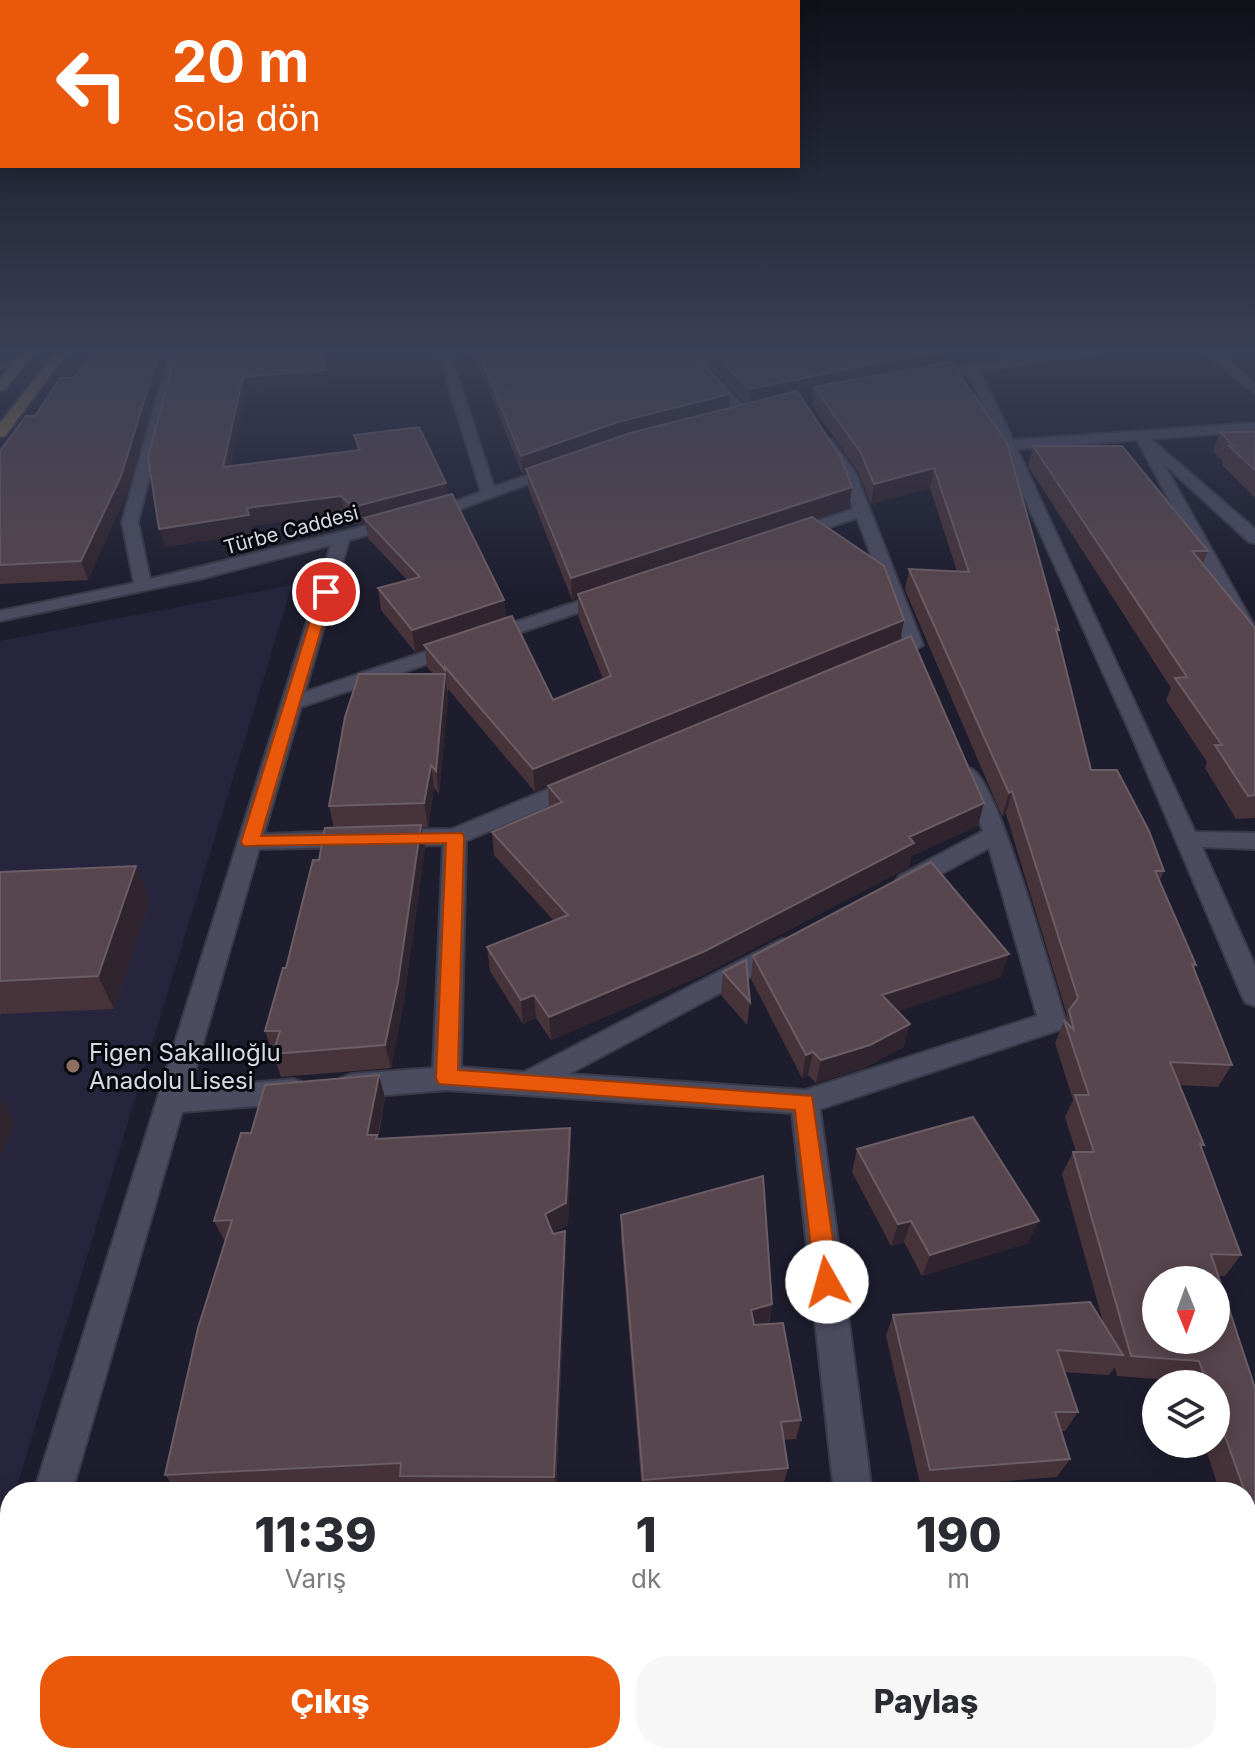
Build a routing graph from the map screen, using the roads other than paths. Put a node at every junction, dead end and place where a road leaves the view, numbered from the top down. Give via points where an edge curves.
1 (154, 431) edge
2 (469, 431) edge
3 (819, 431) edge
4 (1002, 431) edge
5 (1201, 431) edge
6 (1142, 436) junction
7 (1008, 445) junction
8 (579, 462) edge
9 (489, 494) junction
10 (862, 511) junction
11 (342, 537) junction
12 (1255, 538) edge
13 (772, 541) edge
14 (143, 586) junction
15 (622, 592) edge
16 (0, 616) edge
17 (1255, 644) edge
18 (914, 645) junction
19 (871, 663) edge
20 (926, 674) edge
21 (292, 703) junction
22 (958, 747) edge
23 (599, 777) edge
24 (996, 834) junction
25 (455, 837) junction
26 (1187, 839) junction
27 (1255, 841) edge
28 (250, 842) junction
29 (886, 893) edge
30 (803, 936) edge
31 (1255, 996) edge
32 (447, 1078) junction
33 (528, 1083) junction
34 (172, 1101) junction
35 (805, 1102) junction
36 (56, 1482) edge
37 (852, 1482) edge

1 - 14 street via 130,522
2 - 9 street
3 - 10 street via 848,474
4 - 7 street
5 - 6 street
6 - 7 street
6 - 12 street
6 - 17 street
7 - 26 street
8 - 9 street, Türbe Caddesi
9 - 11 street, Türbe Caddesi
10 - 13 street
10 - 18 street
11 - 14 street, Türbe Caddesi
11 - 21 street
14 - 16 street, Türbe Caddesi
15 - 21 street
18 - 19 street
18 - 20 street
21 - 28 street
22 - 24 street
23 - 25 street
24 - 29 street
24 - 35 street via 1052,1022
25 - 28 street
25 - 32 street
26 - 27 street
26 - 31 street
28 - 34 street
30 - 33 street
32 - 33 street
32 - 34 street
33 - 35 street
34 - 36 street
35 - 37 street

